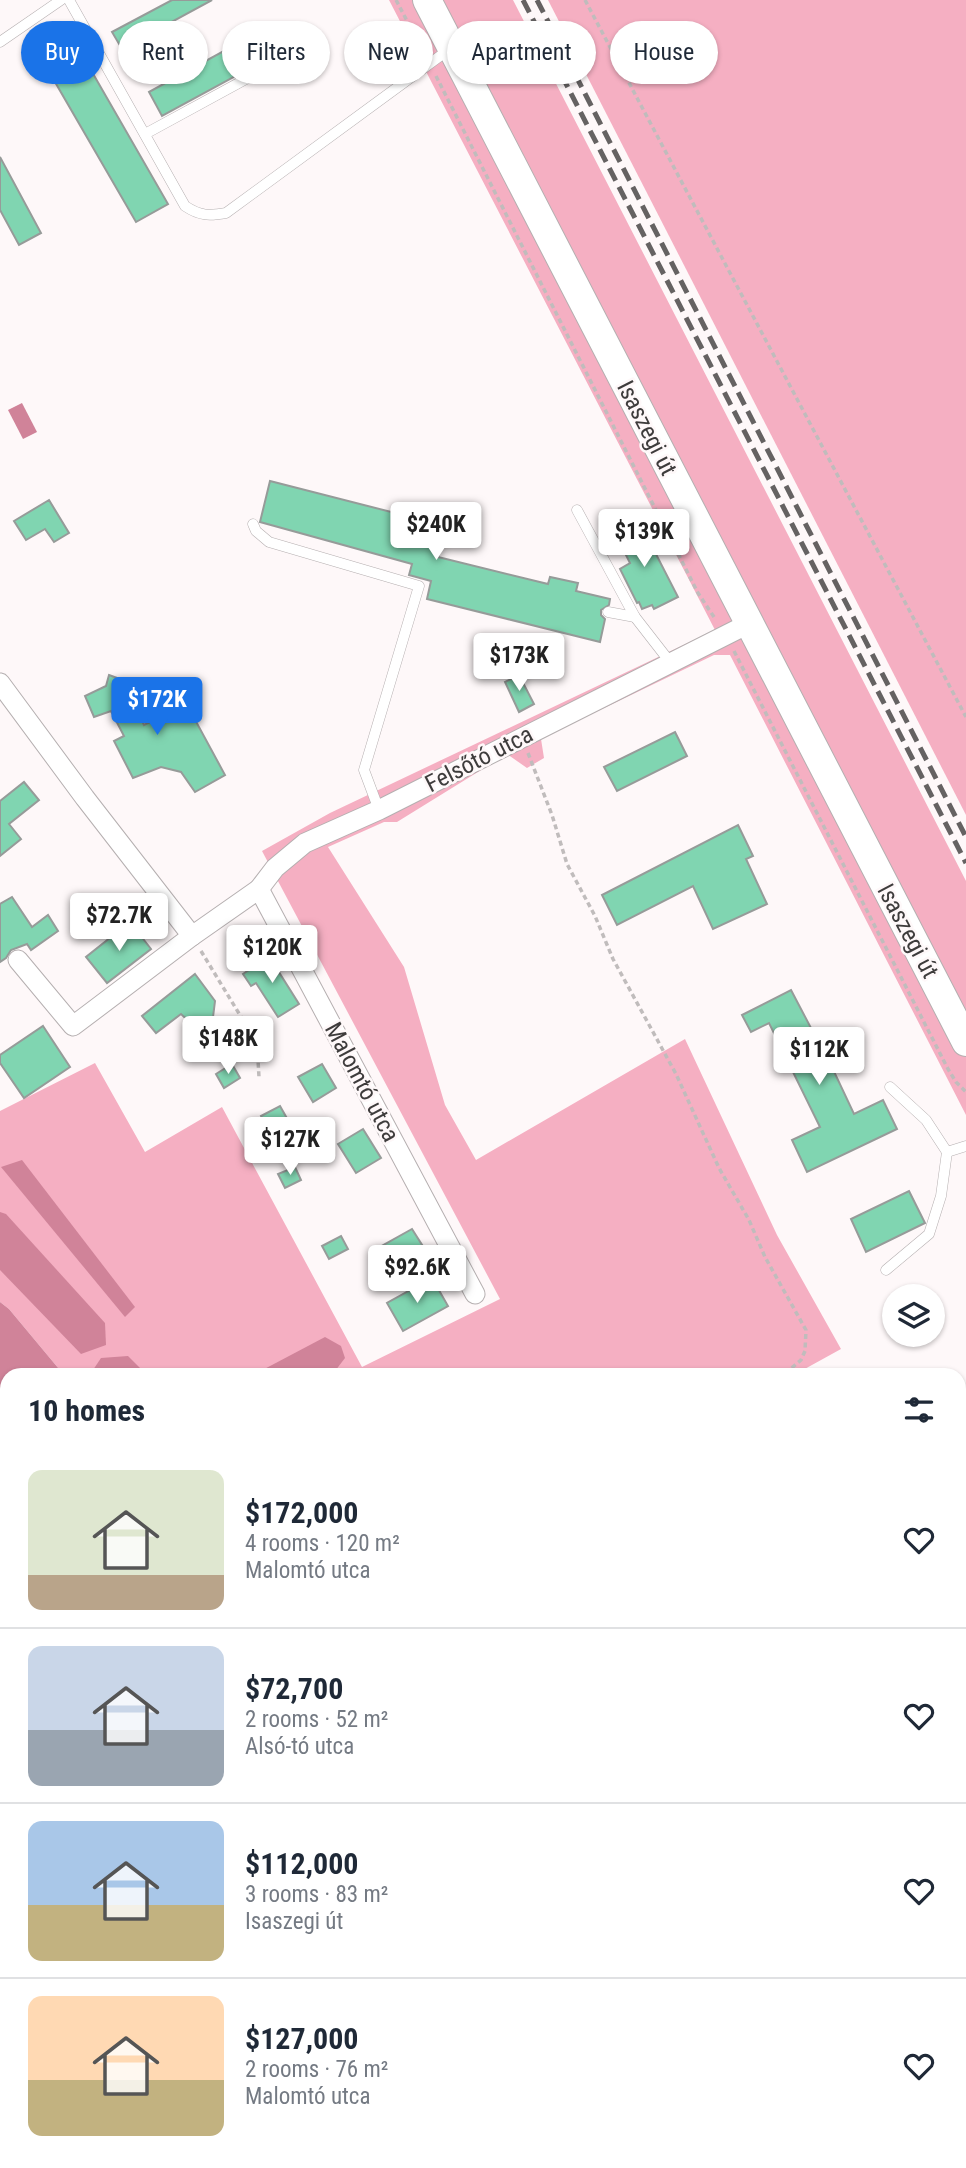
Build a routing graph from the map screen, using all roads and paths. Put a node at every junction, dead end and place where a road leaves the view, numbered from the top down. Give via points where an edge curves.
1 (61, 0) edge
2 (69, 0) edge
3 (396, 0) edge
4 (427, 0) edge
5 (585, 0) edge
6 (0, 42) edge
7 (440, 55) junction
8 (237, 84) edge
9 (145, 134) junction
10 (577, 510) dead end
11 (253, 524) dead end
12 (608, 612) dead end
13 (635, 617) junction
14 (737, 630) junction
15 (670, 662) junction
16 (0, 683) edge
17 (966, 717) edge
18 (534, 764) dead end
19 (379, 810) junction
20 (259, 889) junction
21 (192, 936) junction
22 (18, 960) dead end
23 (966, 1042) edge
24 (259, 1077) dead end
25 (890, 1087) dead end
26 (966, 1092) edge
27 (966, 1146) edge
28 (947, 1152) junction
29 (886, 1270) dead end
30 (475, 1294) dead end
31 (792, 1368) edge

1 - 6 lane
2 - 9 lane
3 - 7 path
4 - 7 main road, Isaszegi út
5 - 17 path
7 - 9 lane via 226,213 208,216 185,206
7 - 14 main road, Isaszegi út
7 - 14 path via 698,593
8 - 9 lane
10 - 13 lane
11 - 19 lane via 269,542 419,586 364,770
12 - 13 lane
13 - 15 lane
14 - 15 street, Felsőtó utca
14 - 23 main road, Isaszegi út
14 - 26 path via 947,1069
15 - 19 street, Felsőtó utca
16 - 21 street
18 - 31 path via 566,864 806,1330 805,1351
19 - 20 street, Felsőtó utca via 305,843 275,868
20 - 21 street
20 - 30 street, Malomtó utca
21 - 22 street via 73,1026
21 - 24 path via 257,1043
25 - 28 lane via 926,1120
27 - 28 lane
28 - 29 lane via 941,1196 929,1234

